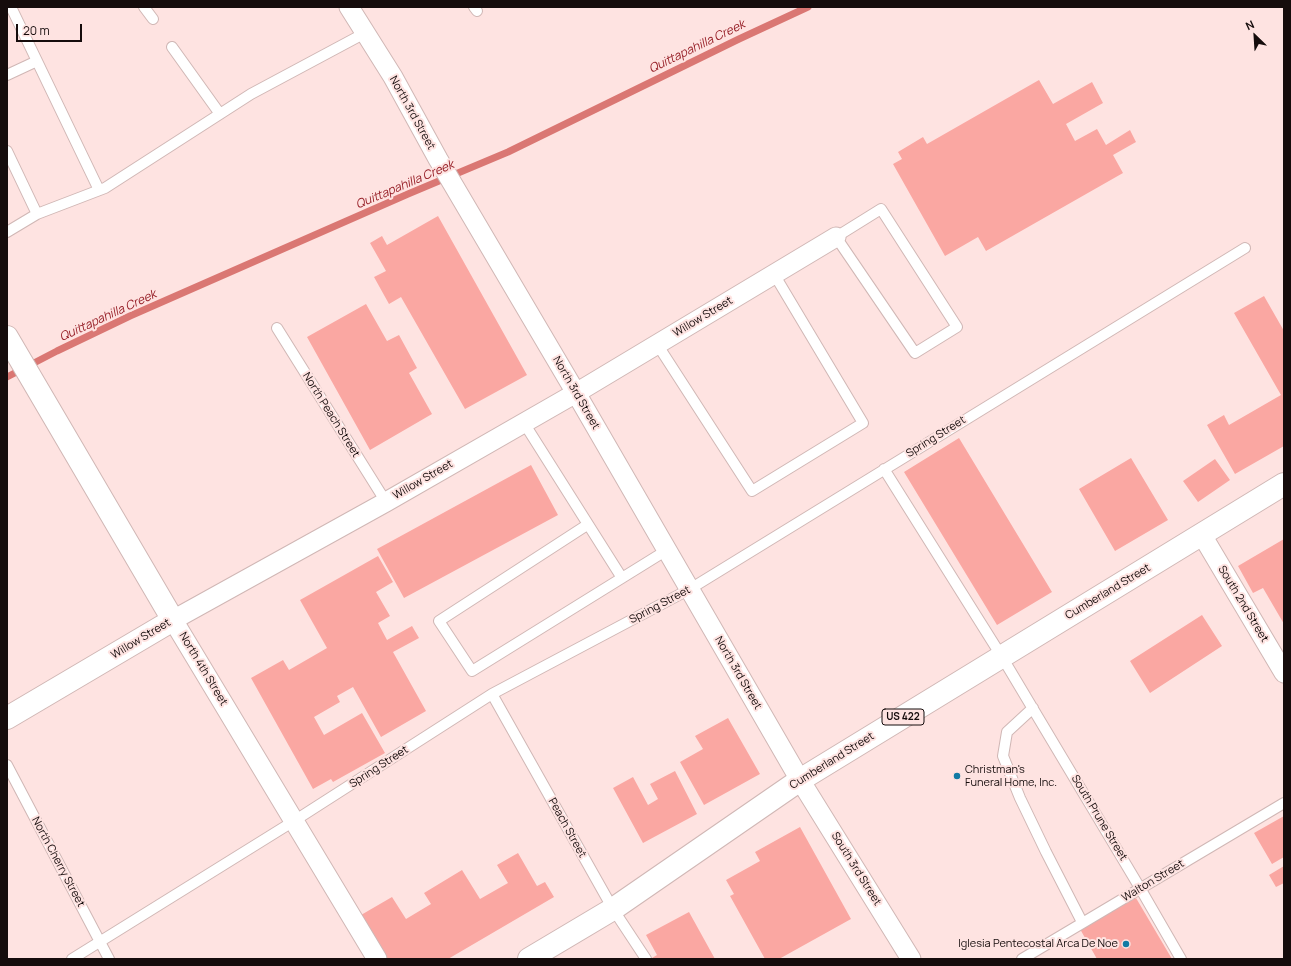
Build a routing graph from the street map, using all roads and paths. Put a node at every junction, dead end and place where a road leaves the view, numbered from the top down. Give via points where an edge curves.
1 (11, 7) edge
2 (144, 7) edge
3 (349, 7) edge
4 (153, 19) dead end
5 (365, 33) junction
6 (172, 47) dead end
7 (37, 61) junction
8 (7, 76) edge
9 (220, 114) junction
10 (7, 151) edge
11 (99, 190) junction
12 (37, 214) junction
13 (7, 232) edge
14 (836, 237) junction
15 (1245, 248) dead end
16 (774, 274) junction
17 (277, 328) dead end
18 (657, 344) junction
19 (11, 345) edge
20 (576, 393) junction
21 (524, 423) junction
22 (884, 469) junction
23 (1284, 484) edge
24 (386, 502) junction
25 (587, 525) junction
26 (1202, 535) junction
27 (667, 550) junction
28 (622, 578) junction
29 (690, 589) junction
30 (173, 620) junction
31 (1002, 657) junction
32 (1284, 673) edge
33 (492, 694) junction
34 (1033, 708) junction
35 (7, 718) edge
36 (7, 765) edge
37 (800, 780) junction
38 (1284, 803) edge
39 (294, 821) junction
40 (1140, 888) junction
41 (613, 909) junction
42 (1082, 922) junction
43 (99, 942) junction
44 (72, 959) edge
45 (109, 959) edge
46 (377, 959) edge
47 (529, 959) edge
48 (646, 959) edge
49 (911, 959) edge
50 (1022, 959) edge
51 (1181, 959) edge

1 - 7 lane
2 - 4 lane
3 - 5 street, North 3rd Street
5 - 9 lane via 251,94
5 - 20 street, North 3rd Street
6 - 9 lane
7 - 8 lane
7 - 11 lane
9 - 11 lane
10 - 12 lane
11 - 12 lane
12 - 13 lane
14 - 14 lane via 915,353 957,327 881,209
14 - 16 street, Willow Street
15 - 22 lane, Spring Street
16 - 18 street, Willow Street
16 - 18 lane via 863,423 752,491
17 - 24 lane, North Peach Street
18 - 20 street, Willow Street
19 - 30 main road, North 4th Street
20 - 21 street, Willow Street
20 - 27 street, North 3rd Street
21 - 24 street, Willow Street
21 - 25 lane
22 - 29 lane, Spring Street
22 - 31 lane, South Prune Street
23 - 26 main road, Cumberland Street / US 422
24 - 30 street, Willow Street
25 - 28 lane
25 - 28 lane via 439,621 472,671
26 - 31 main road, Cumberland Street / US 422
26 - 32 street, South 2nd Street
27 - 28 lane
27 - 29 street, North 3rd Street
29 - 33 lane, Spring Street
29 - 37 street, North 3rd Street
30 - 35 main road, Willow Street
30 - 39 street, North 4th Street
31 - 34 lane, South Prune Street
31 - 37 main road, Cumberland Street / US 422
33 - 39 lane, Spring Street
33 - 41 lane, Peach Street
34 - 40 lane, South Prune Street
34 - 42 lane via 1007,732 1003,756 1020,798
36 - 43 lane, North Cherry Street
37 - 41 main road, Cumberland Street / US 422
37 - 49 street, South 3rd Street
38 - 40 lane, Walton Street
39 - 43 lane, Spring Street
39 - 46 street, North 4th Street
40 - 42 lane, Walton Street
40 - 51 lane, South Prune Street
41 - 47 main road, Cumberland Street / US 422
41 - 48 lane, Peach Street
42 - 50 lane, Walton Street
43 - 44 lane, Spring Street
43 - 45 lane, North Cherry Street

